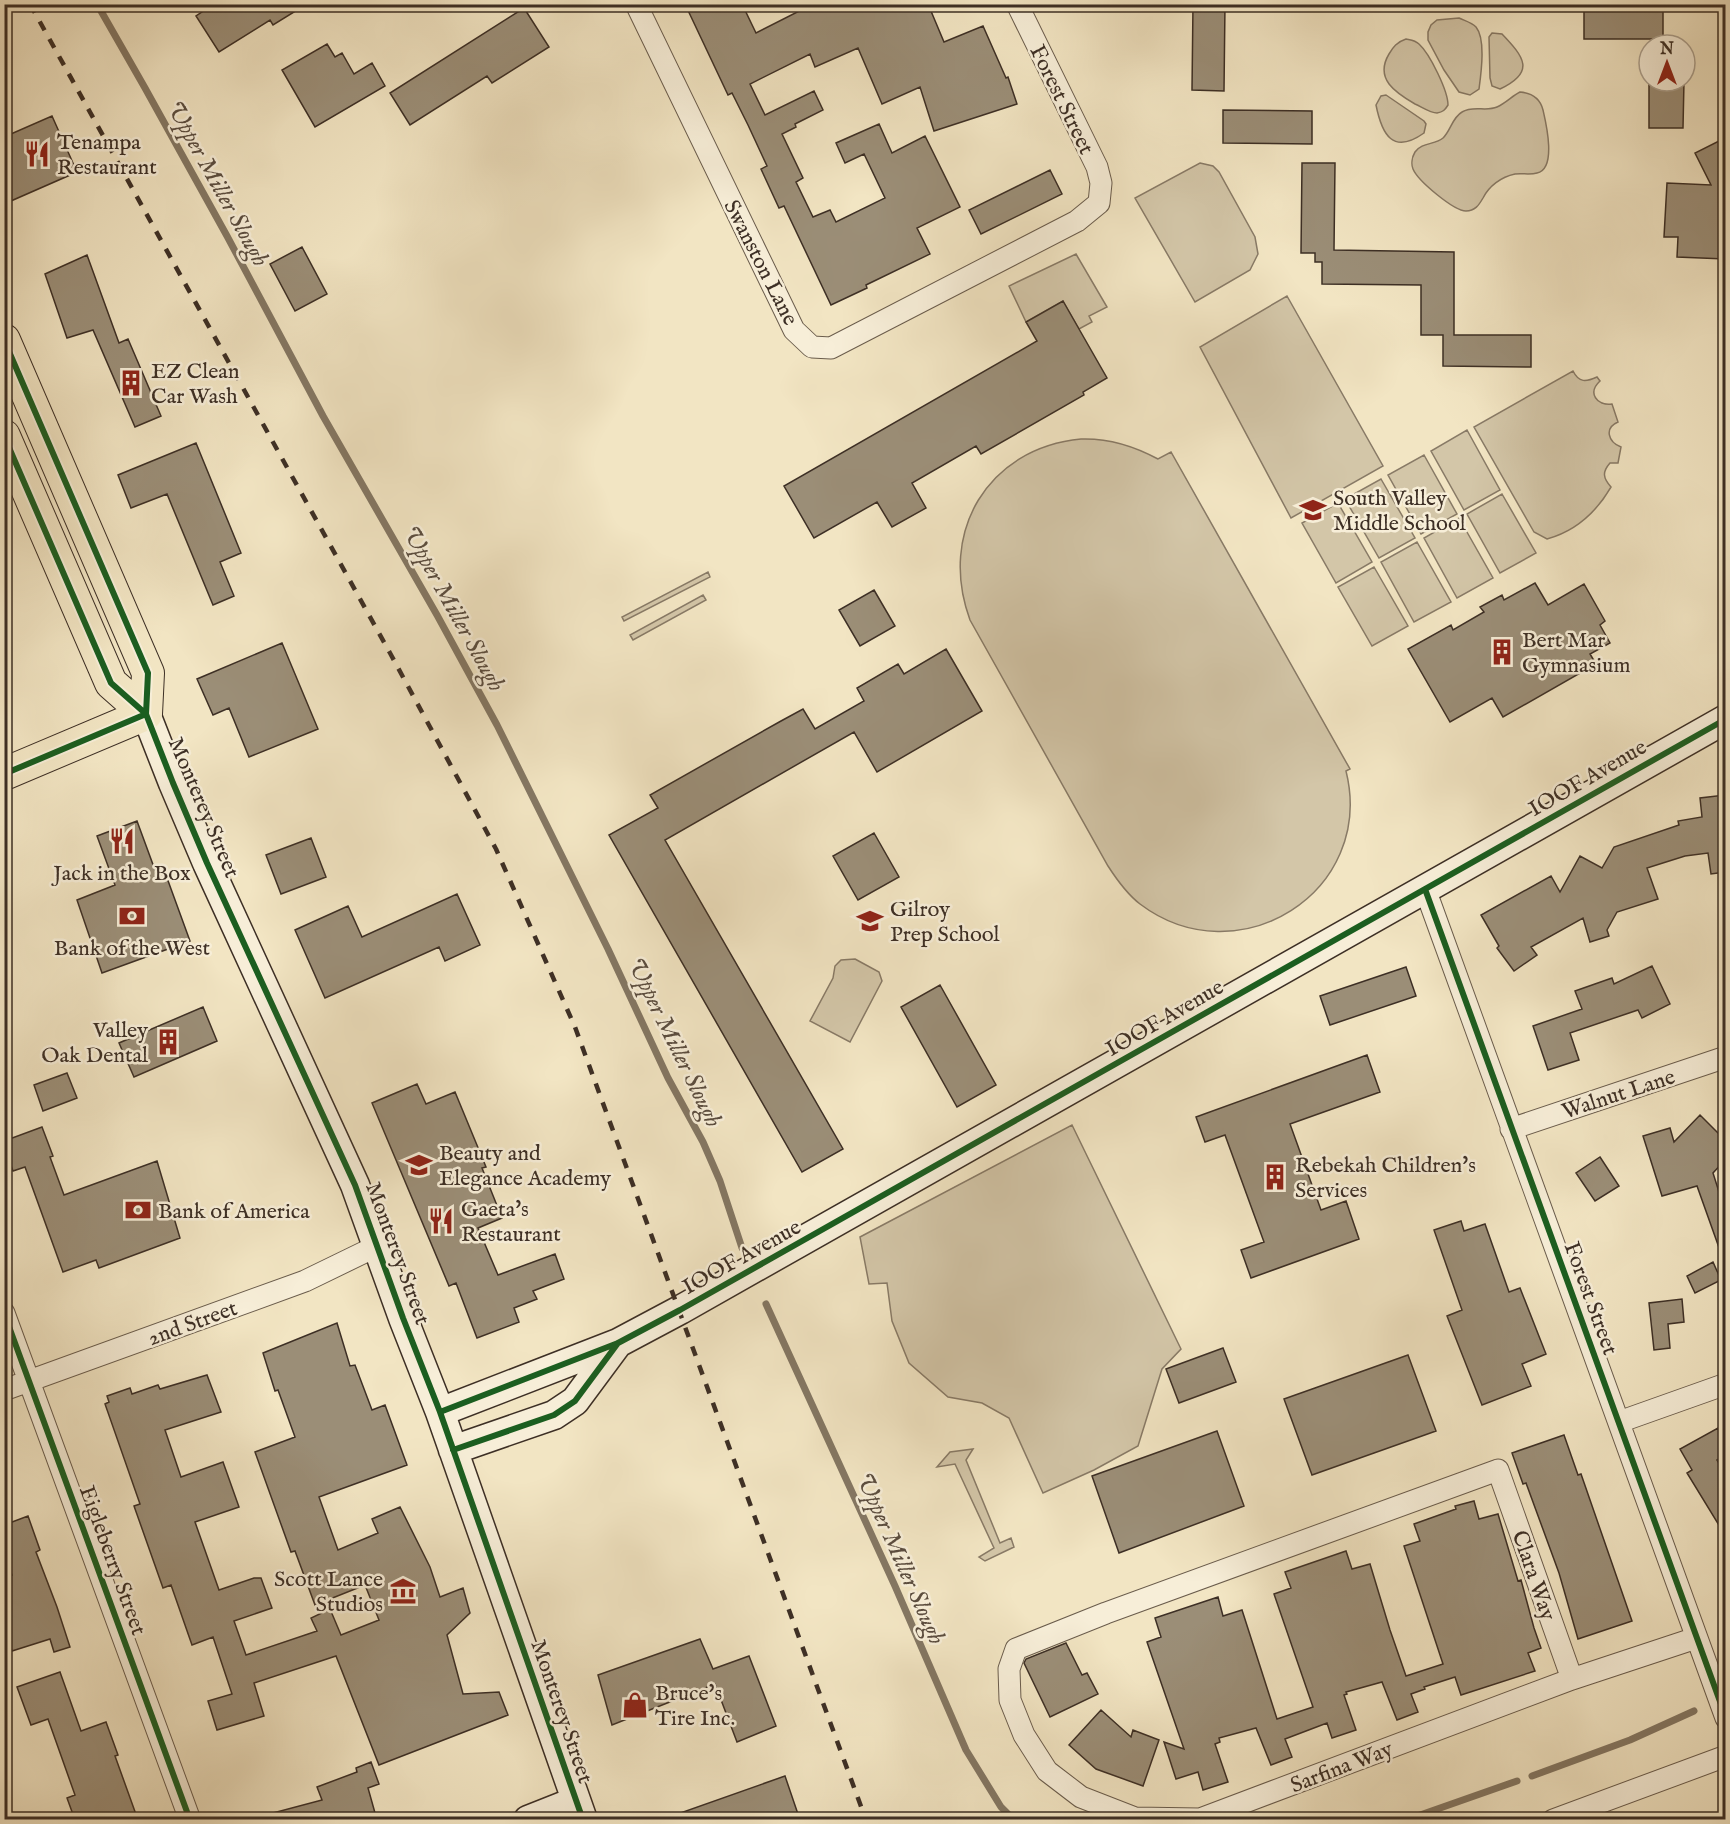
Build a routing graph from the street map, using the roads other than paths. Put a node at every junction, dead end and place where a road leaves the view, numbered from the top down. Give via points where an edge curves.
1 (636, 4) edge
2 (1017, 4) edge
3 (1101, 196) joint
4 (4, 340) edge
5 (4, 435) edge
6 (146, 714) junction
7 (1725, 719) edge
8 (4, 774) edge
9 (1425, 889) junction
10 (1725, 1057) edge
11 (1511, 1129) junction
12 (377, 1246) junction
13 (4, 1313) edge
14 (618, 1343) junction
15 (30, 1380) junction
16 (1725, 1384) edge
17 (4, 1390) edge
18 (440, 1412) junction
19 (1619, 1422) junction
20 (453, 1450) junction
21 (1696, 1638) junction
22 (1016, 1649) joint
23 (1572, 1679) junction
24 (1725, 1718) edge
25 (1725, 1756) edge
26 (579, 1810) edge
27 (190, 1820) edge
28 (528, 1820) edge
29 (1553, 1820) edge

1 - 3 street, Swanston Lane via 794,330 812,347 831,348 1077,221 1099,203
2 - 3 street, Forest Street via 1097,167
4 - 6 main road, Monterey Street via 148,672
5 - 6 main road, Monterey Street via 111,683
6 - 8 main road
6 - 12 street, Monterey Street via 207,863 355,1185
7 - 9 street, IOOF Avenue
9 - 11 street, Forest Street
9 - 14 street, IOOF Avenue
10 - 11 street, Walnut Lane
11 - 19 street, Forest Street
12 - 15 street, 2nd Street via 305,1281
12 - 18 street, Monterey Street
13 - 15 street, Eigleberry Street
14 - 18 street, IOOF Avenue
14 - 20 street, IOOF Avenue via 575,1401 554,1415
15 - 17 street, 2nd Street
15 - 27 street, Eigleberry Street
16 - 19 street
18 - 20 street, Monterey Street
19 - 21 street, Forest Street
20 - 26 street, Monterey Street
21 - 23 street, Sarfina Way
21 - 24 street, Forest Street
22 - 23 street, Sarfina Way via 1009,1669 1010,1700 1024,1735 1047,1771 1081,1797 1135,1818 1200,1819
22 - 23 street, Clara Way via 1498,1470
25 - 29 street
26 - 28 street

